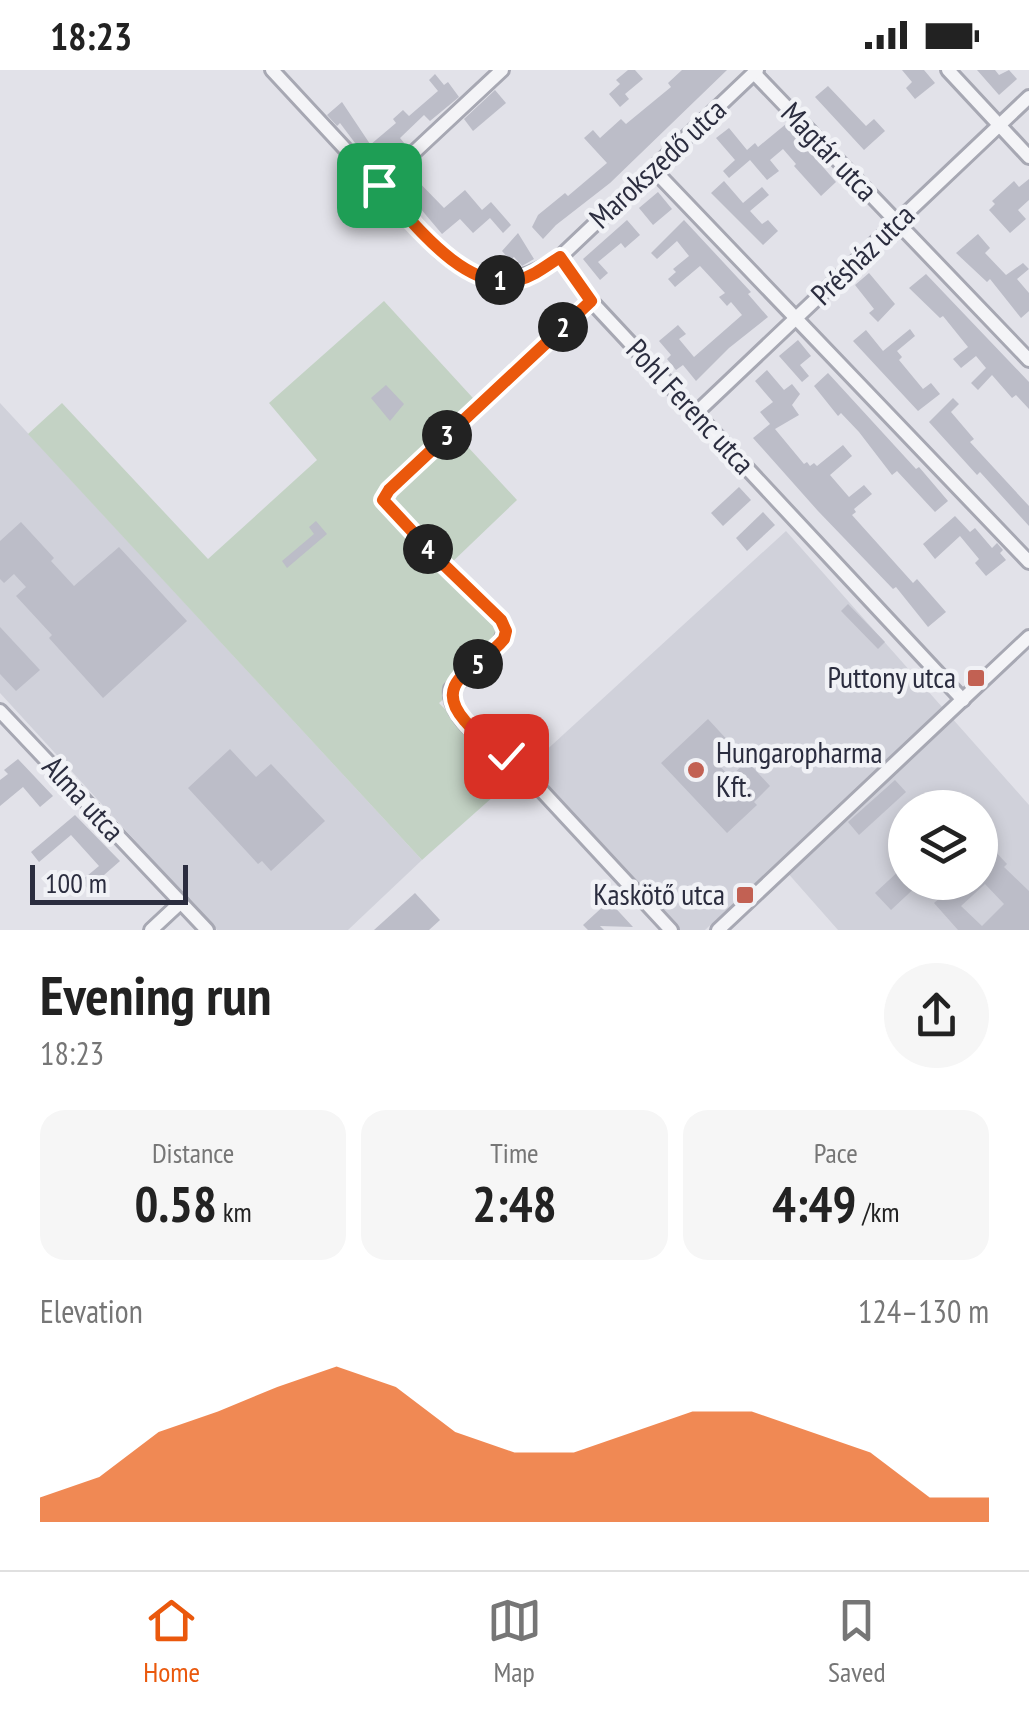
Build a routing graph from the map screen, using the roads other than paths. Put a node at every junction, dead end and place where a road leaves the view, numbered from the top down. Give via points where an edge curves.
1 (272, 70) edge
2 (502, 70) edge
3 (948, 70) edge
4 (756, 71) edge
5 (1029, 97) edge
6 (999, 125) junction
7 (1029, 157) edge
8 (653, 169) junction
9 (379, 185) junction
10 (898, 223) junction
11 (560, 257) junction
12 (591, 301) junction
13 (796, 319) junction
14 (1029, 360) edge
15 (696, 413) junction
16 (1029, 562) edge
17 (1029, 637) edge
18 (963, 700) junction
19 (0, 711) edge
20 (180, 902) junction
21 (723, 929) edge
22 (151, 930) edge
23 (206, 930) edge
24 (671, 930) edge

1 - 9 street
2 - 9 street
3 - 6 street
4 - 8 street, Marokszedő utca
4 - 10 street, Magtár utca
5 - 6 street, Présház utca
6 - 7 street
6 - 10 street, Présház utca
8 - 11 street, Marokszedő utca
8 - 13 street
9 - 11 street via 460,267 513,282
10 - 13 street, Présház utca
10 - 14 street, Magtár utca
11 - 12 street, Pohl Ferenc utca
12 - 15 street, Pohl Ferenc utca
12 - 24 street via 383,500 506,631 451,690 454,708 489,746 516,763
13 - 15 street, Présház utca
13 - 16 street
15 - 18 street, Pohl Ferenc utca
17 - 18 street
18 - 21 street
19 - 20 street, Alma utca
20 - 22 street
20 - 23 street, Alma utca

